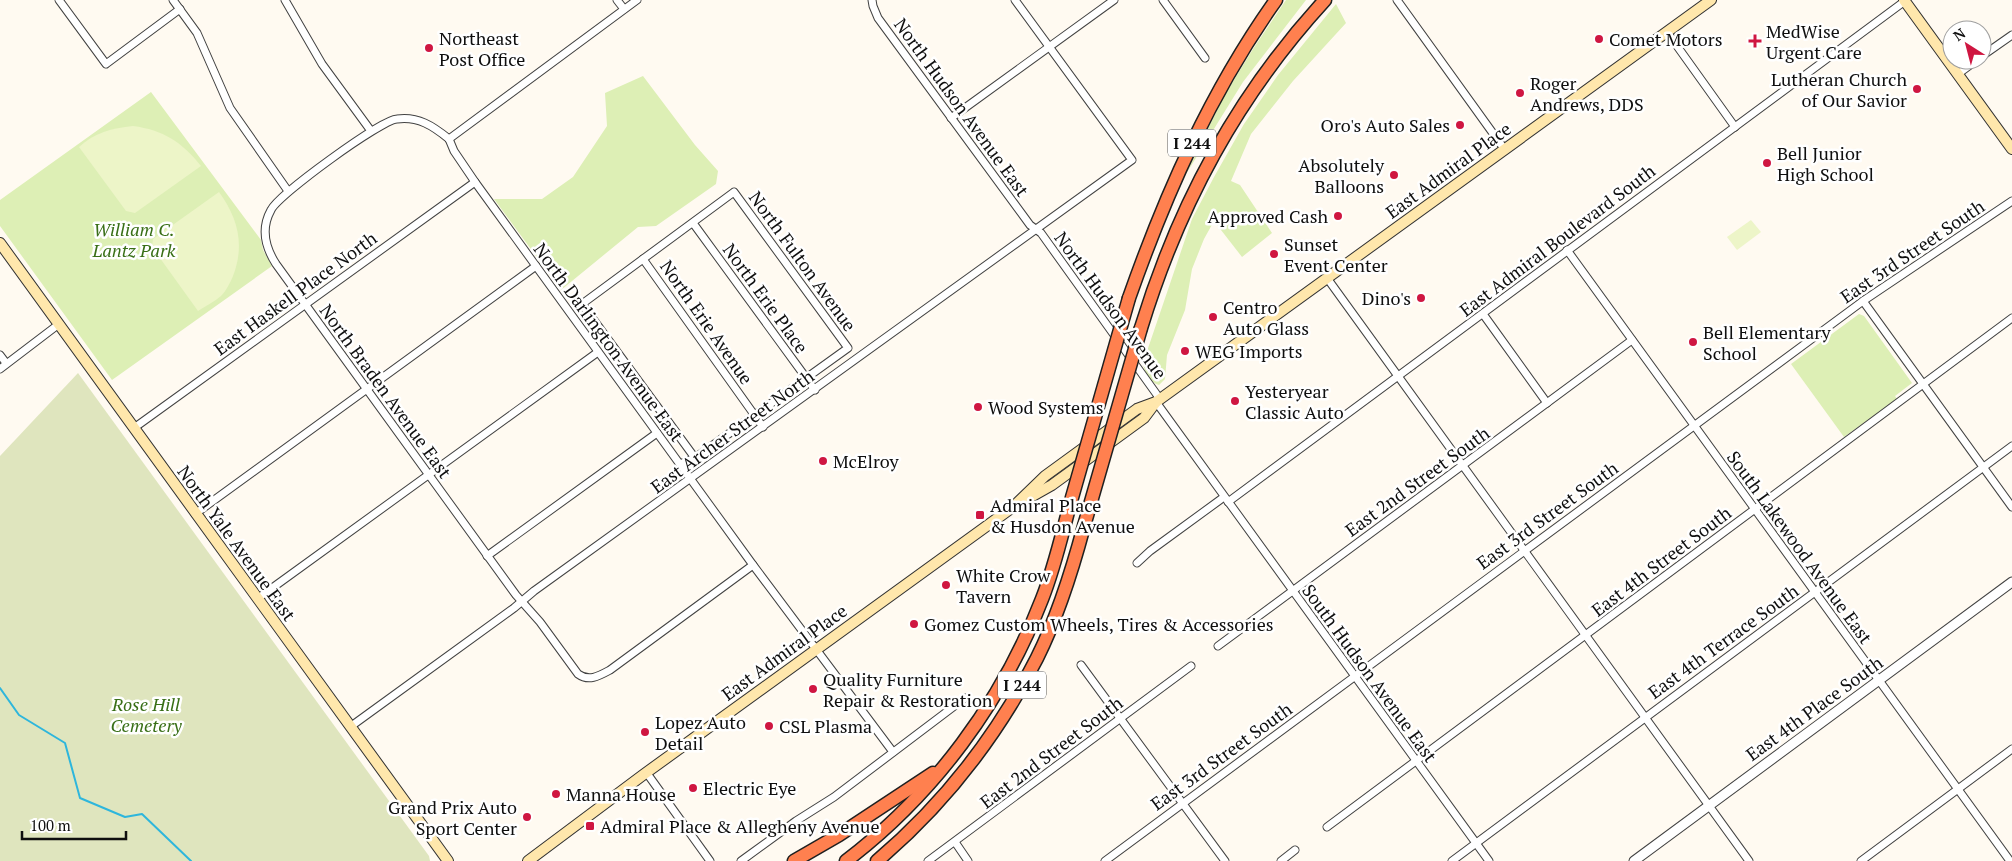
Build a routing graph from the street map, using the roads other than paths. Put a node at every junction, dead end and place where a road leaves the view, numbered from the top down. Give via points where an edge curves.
1 (59, 0) edge
2 (173, 0) edge
3 (285, 0) edge
4 (618, 0) edge
5 (636, 0) edge
6 (1015, 0) edge
7 (1114, 0) edge
8 (1163, 0) edge
9 (1276, 0) edge
10 (1325, 0) edge
11 (1397, 0) edge
12 (1711, 0) edge
13 (874, 1) edge
14 (1904, 1) edge
15 (180, 9) junction
16 (624, 9) junction
17 (1667, 32) junction
18 (2012, 35) edge
19 (1048, 46) junction
20 (1992, 49) edge
21 (1205, 58) dead end
22 (1963, 70) edge
23 (1958, 74) junction
24 (951, 118) junction
25 (1735, 127) junction
26 (371, 131) junction
27 (449, 139) junction
28 (2012, 149) edge
29 (1505, 150) junction
30 (474, 182) junction
31 (288, 191) junction
32 (2012, 201) edge
33 (693, 223) junction
34 (1036, 229) junction
35 (0, 243) edge
36 (1567, 250) junction
37 (643, 259) junction
38 (536, 266) junction
39 (1326, 278) junction
40 (1863, 301) junction
41 (305, 305) junction
42 (1483, 314) junction
43 (2012, 318) edge
44 (59, 324) junction
45 (1632, 340) junction
46 (848, 348) joint
47 (598, 352) junction
48 (0, 355) edge
49 (6, 363) junction
50 (0, 369) edge
51 (1398, 376) junction
52 (807, 379) junction
53 (1924, 384) junction
54 (366, 390) junction
55 (815, 390) junction
56 (1158, 401) junction
57 (1548, 403) junction
58 (754, 415) junction
59 (1694, 426) junction
60 (763, 427) junction
61 (134, 428) junction
62 (657, 433) junction
63 (2012, 446) edge
64 (695, 458) junction
65 (680, 464) junction
66 (1463, 466) junction
67 (1983, 467) junction
68 (428, 475) junction
69 (691, 479) junction
70 (1226, 499) junction
71 (2012, 507) edge
72 (1755, 510) junction
73 (195, 514) junction
74 (1524, 550) junction
75 (487, 556) junction
76 (1138, 562) dead end
77 (753, 565) junction
78 (2012, 582) edge
79 (1293, 591) junction
80 (1815, 592) junction
81 (257, 599) junction
82 (522, 602) junction
83 (1586, 636) junction
84 (1218, 646) dead end
85 (815, 650) junction
86 (1081, 665) dead end
87 (1191, 666) dead end
88 (1355, 676) junction
89 (1878, 681) junction
90 (965, 698) dead end
91 (1645, 717) junction
92 (1121, 718) junction
93 (350, 727) junction
94 (2012, 749) edge
95 (892, 752) junction
96 (1416, 761) junction
97 (946, 765) junction
98 (646, 772) junction
99 (1958, 789) junction
100 (1182, 803) junction
101 (1709, 806) junction
102 (918, 822) junction
103 (1327, 827) dead end
104 (954, 842) junction
105 (1475, 843) junction
106 (1295, 850) dead end
107 (448, 861) edge
108 (528, 861) edge
109 (710, 861) edge
110 (741, 861) edge
111 (794, 861) edge
112 (846, 861) edge
113 (877, 861) edge
114 (885, 861) edge
115 (928, 861) edge
116 (968, 861) edge
117 (1105, 861) edge
118 (1225, 861) edge
119 (1280, 861) edge
120 (1452, 861) edge
121 (1489, 861) edge
122 (1634, 861) edge
123 (1749, 861) edge
124 (1861, 861) edge
125 (2010, 861) edge

1 - 15 street via 106,64
2 - 15 street
3 - 26 street via 322,64
4 - 16 street
5 - 16 street
6 - 19 street
7 - 19 street
8 - 21 street
9 - 97 highway, I 244, bridge via 1223,82 1155,226 1129,298 1042,598 1018,653 980,720
10 - 102 highway, I 244, bridge via 1261,77 1221,140 1183,214 1162,264 1058,608 1037,658 983,748
11 - 29 street
12 - 17 main road, East Admiral Place
13 - 24 street, North Hudson Avenue East via 878,18
14 - 23 main road
14 - 25 street, East Admiral Boulevard South
15 - 31 street via 197,33 230,108
16 - 27 street
17 - 25 street
17 - 29 main road, East Admiral Place
18 - 20 street
19 - 24 street
19 - 34 street, East Archer Street North via 1132,160
22 - 23 street
23 - 28 main road
24 - 34 street, North Hudson Avenue East
25 - 36 street, East Admiral Boulevard South
26 - 27 street, North Braden Avenue East via 391,120 410,118 425,122
26 - 31 street, North Braden Avenue East
27 - 30 street, North Darlington Avenue East
29 - 39 main road, East Admiral Place
30 - 38 street, North Darlington Avenue East
30 - 41 street, East Haskell Place North
31 - 41 street, North Braden Avenue East via 277,200 268,216 266,242 271,256
32 - 40 street, East 3rd Street South
33 - 37 street
33 - 46 street, North Fulton Avenue via 734,192
33 - 52 street, North Erie Place
34 - 55 street, East Archer Street North
34 - 56 street, North Hudson Avenue
35 - 44 main road, North Yale Avenue East
36 - 42 street, East Admiral Boulevard South
36 - 45 street, South Lakewood Avenue East
37 - 58 street, North Erie Avenue
37 - 64 street, North Darlington Avenue East via 582,304
38 - 47 street, North Darlington Avenue East
38 - 54 street
39 - 51 street
39 - 56 main road, East Admiral Place
40 - 53 street
40 - 59 street, East 3rd Street South
41 - 54 street, North Braden Avenue East
41 - 61 street, East Haskell Place North
42 - 51 street, East Admiral Boulevard South
42 - 57 street
43 - 53 street, East 4th Street South
44 - 49 street
44 - 61 main road, North Yale Avenue East
45 - 57 street, East 2nd Street South
45 - 59 street, South Lakewood Avenue East
46 - 52 street, East Archer Street North
47 - 62 street, North Darlington Avenue East
47 - 68 street
48 - 49 street
49 - 50 street
51 - 66 street
51 - 70 street, East Admiral Boulevard South
52 - 55 street, North Erie Place
52 - 58 street, East Archer Street North
53 - 67 street
53 - 72 street, East 4th Street South
54 - 68 street, North Braden Avenue East
54 - 73 street
55 - 60 street, East Archer Street North
56 - 70 street
56 - 85 main road, East Admiral Place via 1144,418 1093,456 1013,507
57 - 66 street, East 2nd Street South
58 - 60 street, North Erie Avenue
58 - 64 street, East Archer Street North
59 - 72 street, South Lakewood Avenue East
59 - 74 street, East 3rd Street South
60 - 69 street, East Archer Street North
61 - 73 main road, North Yale Avenue East
62 - 65 street, North Darlington Avenue East
62 - 75 street
63 - 67 street, East 4th Terrace South
64 - 65 street, East Archer Street North
65 - 69 street, North Darlington Avenue East
66 - 74 street
66 - 79 street, East 2nd Street South
67 - 71 street
67 - 80 street, East 4th Terrace South
68 - 75 street, North Braden Avenue East
68 - 81 street
69 - 77 street, North Darlington Avenue East
69 - 82 street, East Archer Street North
70 - 76 street, East Admiral Boulevard South
70 - 79 street, South Hudson Avenue East
72 - 80 street, South Lakewood Avenue East
72 - 83 street, East 4th Street South
73 - 81 main road, North Yale Avenue East
74 - 83 street
74 - 88 street, East 3rd Street South
75 - 82 street, North Braden Avenue East
77 - 82 street, North Braden Avenue East via 615,667 589,679 578,674
77 - 85 street, North Darlington Avenue East
78 - 89 street, East 4th Place South
79 - 84 street, East 2nd Street South
79 - 88 street, South Hudson Avenue East
80 - 89 street, South Lakewood Avenue East
80 - 91 street, East 4th Terrace South
81 - 93 main road, North Yale Avenue East
82 - 93 street, East Archer Street North
83 - 91 street
83 - 96 street, East 4th Street South
85 - 95 street, North Darlington Avenue East
85 - 98 main road, East Admiral Place
86 - 92 street
87 - 92 street, East 2nd Street South
88 - 96 street, South Hudson Avenue East
88 - 100 street, East 3rd Street South
89 - 99 street, South Lakewood Avenue East
89 - 101 street, East 4th Place South
90 - 95 street
91 - 101 street
91 - 105 street, East 4th Terrace South
92 - 100 street
92 - 104 street, East 2nd Street South
93 - 107 main road, North Yale Avenue East
94 - 99 street
95 - 110 street via 834,797
96 - 103 street, East 4th Street South
96 - 105 street, South Hudson Avenue East
97 - 111 highway
97 - 112 highway, I 244 via 892,822
98 - 108 main road, East Admiral Place
98 - 109 street
99 - 124 street
99 - 125 street, South Lakewood Avenue East
100 - 117 street, East 3rd Street South
100 - 118 street
101 - 122 street, East 4th Place South
101 - 123 street
102 - 113 highway, I 244
102 - 114 highway
104 - 115 street, East 2nd Street South
104 - 116 street
105 - 120 street, East 4th Terrace South
105 - 121 street, South Hudson Avenue East
106 - 119 street

